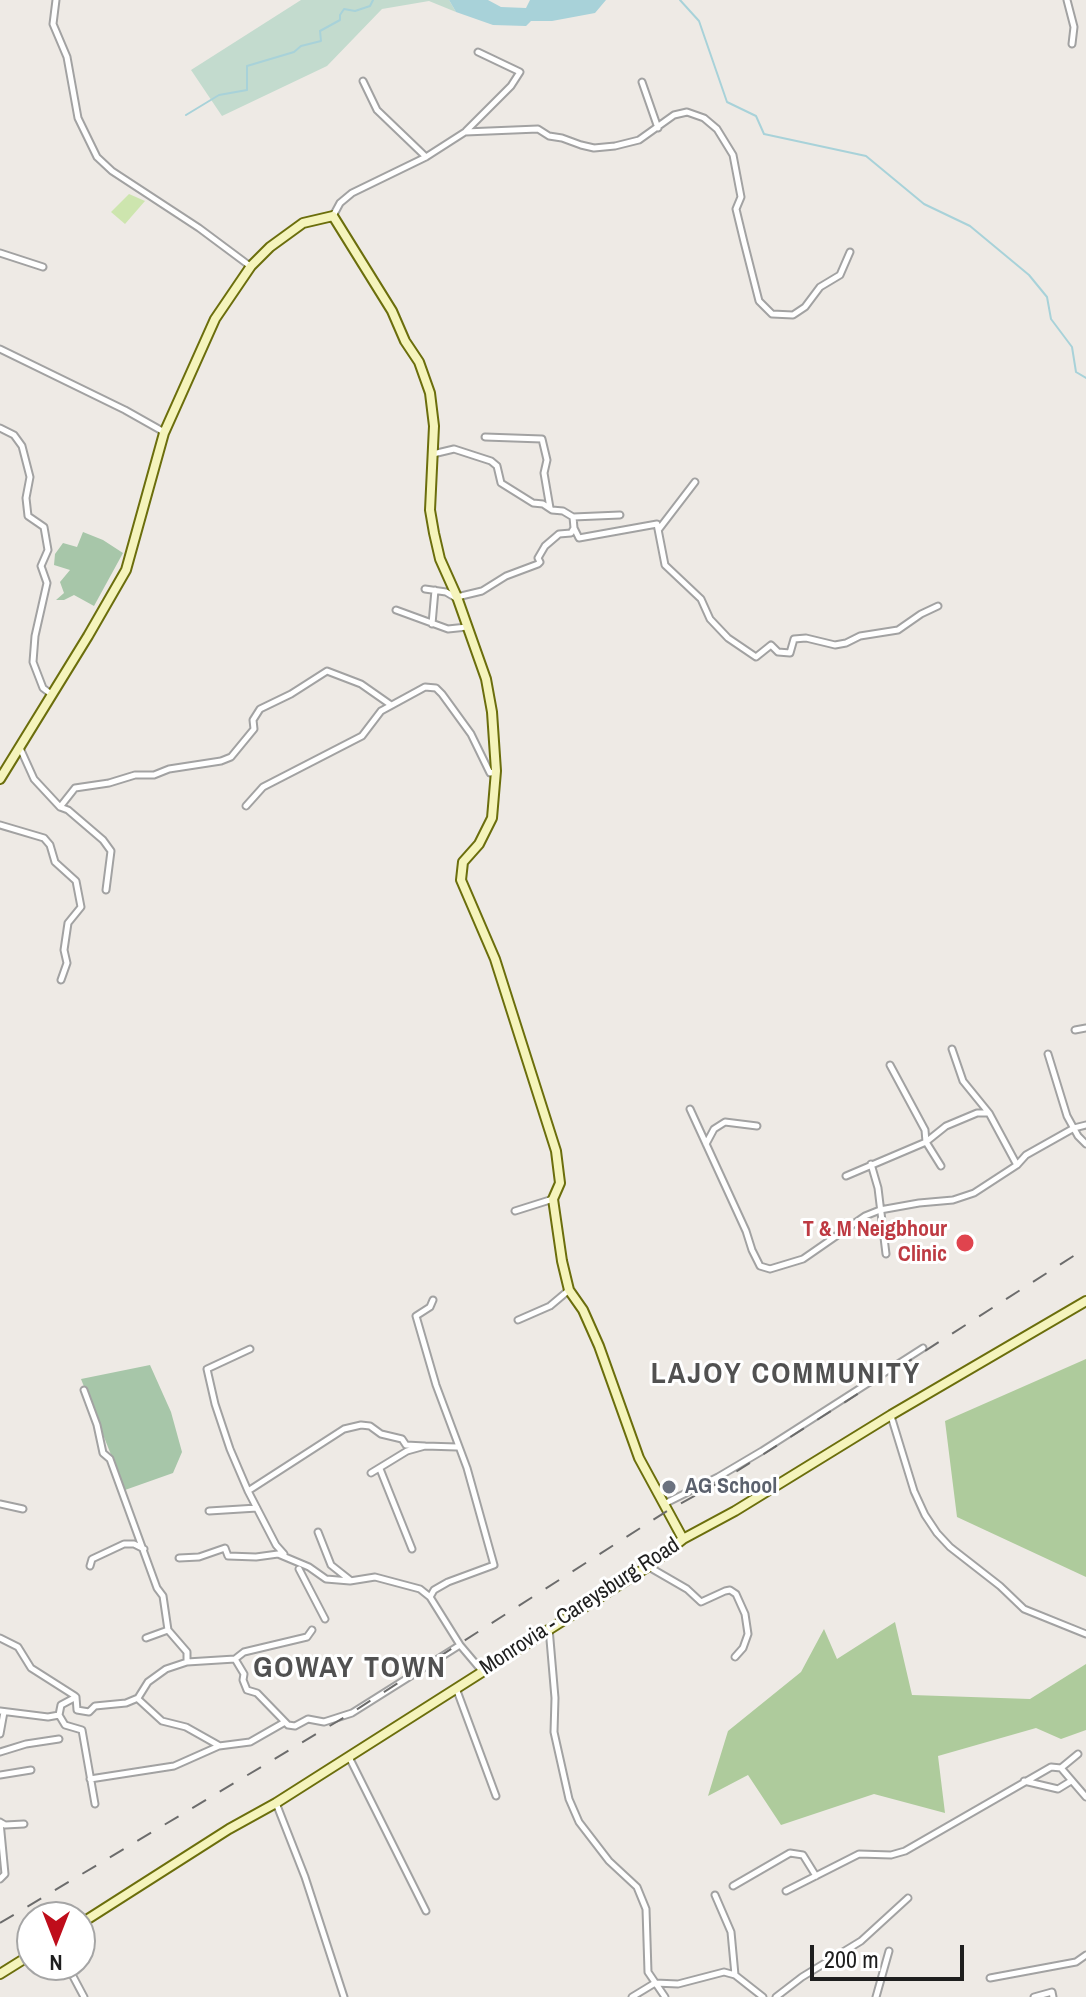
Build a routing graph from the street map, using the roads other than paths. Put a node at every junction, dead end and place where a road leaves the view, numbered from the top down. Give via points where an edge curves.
1 (56, 0) edge
2 (1067, 0) edge
3 (1072, 44) dead end
4 (478, 52) dead end
5 (363, 81) dead end
6 (642, 82) dead end
7 (658, 128) junction
8 (465, 132) junction
9 (426, 157) junction
10 (333, 216) junction
11 (850, 252) dead end
12 (0, 253) edge
13 (251, 266) junction
14 (43, 267) dead end
15 (0, 349) edge
16 (0, 428) edge
17 (164, 433) junction
18 (485, 437) dead end
19 (433, 454) junction
20 (695, 482) dead end
21 (550, 508) junction
22 (620, 515) dead end
23 (573, 517) junction
24 (574, 528) junction
25 (658, 529) junction
26 (425, 589) dead end
27 (435, 590) junction
28 (458, 599) junction
29 (938, 606) dead end
30 (396, 610) dead end
31 (432, 624) junction
32 (468, 627) junction
33 (51, 695) junction
34 (391, 705) junction
35 (20, 747) junction
36 (496, 771) junction
37 (0, 779) edge
38 (246, 806) dead end
39 (60, 807) junction
40 (0, 825) edge
41 (106, 890) dead end
42 (61, 980) dead end
43 (1086, 1028) edge
44 (1075, 1030) dead end
45 (952, 1049) dead end
46 (1048, 1054) dead end
47 (890, 1065) dead end
48 (690, 1109) dead end
49 (989, 1113) junction
50 (1086, 1125) edge
51 (757, 1126) dead end
52 (1074, 1128) junction
53 (926, 1142) junction
54 (706, 1144) junction
55 (1086, 1144) edge
56 (871, 1164) junction
57 (1017, 1165) junction
58 (941, 1166) dead end
59 (846, 1176) dead end
60 (553, 1199) junction
61 (880, 1210) junction
62 (515, 1211) dead end
63 (886, 1254) dead end
64 (569, 1290) junction
65 (433, 1300) dead end
66 (1086, 1301) edge
67 (518, 1320) dead end
68 (923, 1348) dead end
69 (250, 1349) dead end
70 (84, 1390) dead end
71 (891, 1415) junction
72 (425, 1446) junction
73 (457, 1447) junction
74 (380, 1469) junction
75 (371, 1473) dead end
76 (248, 1491) junction
77 (0, 1504) edge
78 (663, 1504) junction
79 (258, 1508) junction
80 (23, 1509) dead end
81 (209, 1511) dead end
82 (318, 1532) dead end
83 (683, 1539) junction
84 (145, 1549) junction
85 (412, 1549) dead end
86 (288, 1557) junction
87 (179, 1558) dead end
88 (90, 1566) dead end
89 (649, 1566) junction
90 (299, 1569) dead end
91 (350, 1581) junction
92 (430, 1597) junction
93 (325, 1619) dead end
94 (549, 1628) junction
95 (168, 1630) junction
96 (312, 1630) dead end
97 (1086, 1634) edge
98 (0, 1638) edge
99 (146, 1638) dead end
100 (460, 1645) junction
101 (735, 1657) dead end
102 (235, 1659) junction
103 (187, 1662) junction
104 (482, 1671) junction
105 (456, 1687) junction
106 (76, 1697) junction
107 (138, 1698) junction
108 (2, 1712) edge
109 (59, 1715) junction
110 (285, 1722) junction
111 (0, 1735) edge
112 (59, 1739) dead end
113 (219, 1746) junction
114 (0, 1752) edge
115 (1078, 1754) dead end
116 (348, 1756) junction
117 (1061, 1768) junction
118 (31, 1770) dead end
119 (0, 1775) edge
120 (90, 1779) junction
121 (1024, 1781) junction
122 (1071, 1781) junction
123 (496, 1796) dead end
124 (1086, 1797) edge
125 (276, 1803) junction
126 (95, 1804) dead end
127 (0, 1822) edge
128 (24, 1824) dead end
129 (816, 1876) junction
130 (0, 1879) edge
131 (733, 1886) dead end
132 (786, 1891) dead end
133 (715, 1895) dead end
134 (908, 1898) dead end
135 (426, 1911) dead end
136 (96, 1914) edge
137 (889, 1951) dead end
138 (1086, 1955) edge
139 (735, 1975) junction
140 (990, 1978) dead end
141 (655, 1983) junction
142 (344, 1997) edge
143 (632, 1997) edge
144 (665, 1997) edge
145 (763, 1997) edge
146 (776, 1997) edge
147 (876, 1997) edge
148 (1034, 1997) edge
149 (1053, 1997) edge

1 - 13 street via 53,24 67,57 78,118 97,157
2 - 3 street
4 - 8 street via 520,72
5 - 9 street via 377,110
6 - 7 street
7 - 8 street via 639,140 594,148 538,129
7 - 11 street via 687,112 704,118 727,142 741,197 736,209 759,301 772,314 793,315 805,307 820,287 840,275
8 - 9 street
9 - 10 street via 352,193
10 - 13 main road via 303,223
10 - 19 main road via 419,362 432,405
12 - 14 street
13 - 17 main road via 215,319
15 - 17 street
16 - 33 street via 22,446 30,477 28,516 44,527 48,550 41,566 47,583 33,662
17 - 33 main road via 126,570
18 - 21 street via 542,439
19 - 21 street via 454,449 491,461 501,483
19 - 28 main road via 430,510 440,559
20 - 25 street
21 - 23 street
22 - 23 street
23 - 24 street
24 - 25 street via 579,538 657,524
24 - 28 street via 545,546 538,564
25 - 29 street via 665,565 701,599 728,638 756,657 771,645 790,653 794,639 835,645 898,630
26 - 27 street
27 - 28 street
27 - 31 street
28 - 32 main road
30 - 31 street
31 - 32 street
32 - 36 main road via 488,690
33 - 35 main road
34 - 36 street via 418,690 436,688 471,734 490,773
34 - 38 street via 362,736 263,787
34 - 39 street via 361,684 327,671 260,709 254,729 231,757 75,788
35 - 37 main road
35 - 39 street via 34,779
36 - 60 main road via 492,818 463,862 461,880 495,959 556,1151 560,1183
39 - 41 street via 111,851
40 - 42 street via 44,838 55,862 76,881 81,907 68,923
43 - 44 street
45 - 49 street via 963,1081
46 - 52 street
47 - 53 street via 925,1130
48 - 54 street
49 - 53 street via 946,1126
49 - 57 street
50 - 52 street
51 - 54 street via 725,1122
52 - 55 street
52 - 57 street
53 - 56 street
53 - 58 street
54 - 61 street via 764,1268 803,1259
56 - 59 street
56 - 61 street
57 - 61 street via 965,1197
60 - 62 street
60 - 64 main road
61 - 63 street
64 - 67 street via 550,1306
64 - 78 main road via 599,1346 636,1450
65 - 73 street via 416,1316
66 - 71 main road, Monrovia - Careysburg Road
68 - 78 street via 762,1451
69 - 76 street via 207,1369
70 - 84 street via 103,1453 110,1459
71 - 83 main road, Monrovia - Careysburg Road
71 - 97 street via 914,1491 937,1533 1024,1609
72 - 73 street
72 - 74 street
72 - 76 street via 406,1445 370,1426 344,1429
73 - 92 street via 494,1565 448,1582
74 - 75 street
74 - 85 street
76 - 79 street
77 - 80 street
78 - 83 main road
79 - 81 street
79 - 86 street
82 - 91 street via 331,1565
83 - 89 main road, Monrovia - Careysburg Road
84 - 88 street via 124,1544 92,1559
84 - 95 street via 163,1596
86 - 87 street via 228,1556 225,1548
86 - 91 street via 326,1579
89 - 94 main road, Monrovia - Careysburg Road
89 - 101 street via 701,1602 725,1591 736,1594 748,1634
90 - 93 street
91 - 92 street via 375,1577 420,1589
92 - 100 street
94 - 104 main road, Monrovia - Careysburg Road
94 - 141 street via 553,1721 566,1791 586,1832 637,1887 646,1909 648,1972
95 - 99 street
95 - 103 street via 187,1652
96 - 102 street via 307,1637 244,1652
98 - 106 street via 18,1647 31,1668
100 - 104 street
100 - 110 street via 345,1716 324,1722 308,1719 295,1726
102 - 103 street
102 - 110 street via 247,1690 257,1693
103 - 107 street via 148,1682
104 - 105 main road, Monrovia - Careysburg Road
105 - 116 main road, Monrovia - Careysburg Road
105 - 123 street
106 - 107 street via 77,1710 89,1712 95,1706
106 - 109 street via 61,1705
107 - 113 street via 162,1721 186,1727
108 - 109 street
108 - 111 street
109 - 120 street via 65,1725 82,1730
110 - 113 street via 250,1742
112 - 114 street
113 - 120 street via 174,1766
115 - 117 street
116 - 125 main road, Monrovia - Careysburg Road
116 - 135 street
117 - 121 street via 1051,1767
117 - 122 street
118 - 119 street
120 - 126 street
121 - 122 street via 1058,1789
121 - 129 street via 905,1851 859,1854
122 - 124 street
125 - 136 main road, Monrovia - Careysburg Road
125 - 142 street
127 - 128 street
127 - 130 street via 5,1874
129 - 131 street via 803,1855 790,1853
129 - 132 street
133 - 139 street via 731,1932
134 - 146 street via 861,1941
137 - 147 street
138 - 140 street via 1076,1962
139 - 141 street via 724,1972 678,1984
139 - 145 street
141 - 143 street
141 - 144 street
148 - 149 street via 1052,1992

